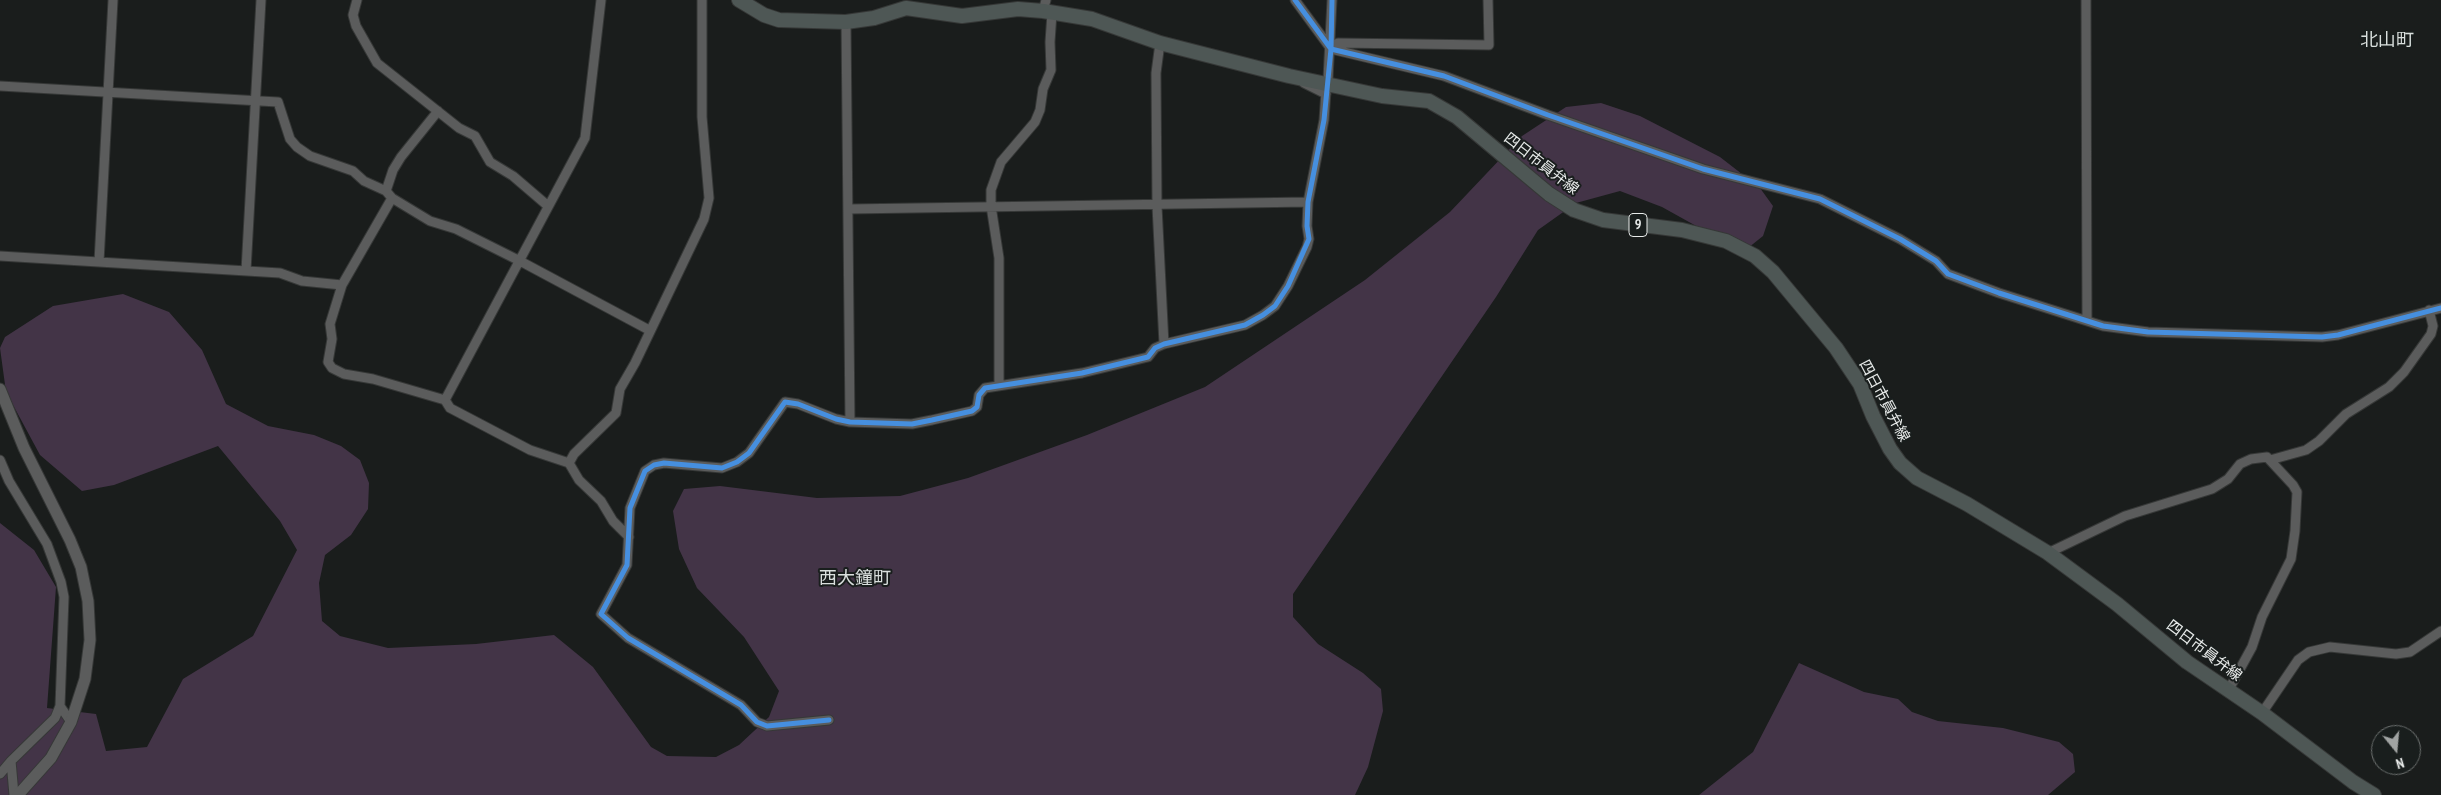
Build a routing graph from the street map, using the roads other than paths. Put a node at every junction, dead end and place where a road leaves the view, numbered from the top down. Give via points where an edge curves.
1 (113, 0) edge
2 (261, 0) edge
3 (357, 0) edge
4 (601, 0) edge
5 (702, 0) edge
6 (739, 0) edge
7 (1294, 0) edge
8 (1332, 0) edge
9 (1488, 0) edge
10 (2086, 0) edge
11 (1047, 8) edge
12 (846, 22) junction
13 (1160, 43) junction
14 (1331, 49) junction
15 (1289, 76) junction
16 (1328, 79) dead end
17 (0, 86) edge
18 (108, 93) junction
19 (256, 101) junction
20 (438, 111) junction
21 (389, 194) junction
22 (1308, 202) junction
23 (548, 206) junction
24 (990, 206) junction
25 (1157, 206) junction
26 (848, 209) junction
27 (0, 256) edge
28 (520, 261) junction
29 (98, 262) junction
30 (246, 271) junction
31 (342, 285) junction
32 (2441, 308) edge
33 (2429, 310) junction
34 (2087, 320) junction
35 (649, 330) junction
36 (1164, 344) junction
37 (999, 385) junction
38 (0, 389) edge
39 (445, 400) junction
40 (850, 422) junction
41 (0, 460) edge
42 (2270, 460) junction
43 (569, 463) junction
44 (629, 532) junction
45 (2048, 553) junction
46 (2441, 631) edge
47 (2228, 691) junction
48 (60, 706) junction
49 (2262, 713) junction
50 (829, 720) dead end
51 (71, 722) junction
52 (11, 761) junction
53 (0, 774) edge
54 (16, 795) edge
55 (2374, 795) edge

1 - 18 street
2 - 19 street
3 - 20 street via 353,15 356,26 377,63
4 - 23 street via 585,138
5 - 35 street via 702,118 709,198 704,219
6 - 12 main road, 四日市員弁線 / 9 via 779,20
7 - 14 street
8 - 14 street
9 - 14 street via 1489,45 1338,43
10 - 34 street
11 - 12 main road, 四日市員弁線 / 9 via 962,16 906,8
11 - 13 main road, 四日市員弁線 / 9 via 1092,19
11 - 24 street via 1052,70 1043,89 1036,122 1001,162 991,190
12 - 26 street
13 - 15 main road, 四日市員弁線 / 9
13 - 25 street via 1156,74
14 - 16 street
14 - 34 street via 1444,76 1702,169 1820,198 1900,239 1936,261 1948,274
15 - 22 street via 1326,92 1324,120
15 - 45 main road, 四日市員弁線 / 9 via 1382,96 1430,101 1457,117 1549,194 1574,210 1603,220 1682,230 1726,240 1755,256 1773,272 1836,348 1860,384 1873,416 1900,463 1917,478 1984,513
17 - 18 street
18 - 19 street
18 - 29 street
19 - 21 street via 278,102 286,131 297,147 310,156 353,171 364,181
19 - 30 street
20 - 21 street via 393,170
20 - 23 street via 475,136 490,162 513,176
21 - 28 street via 430,221 456,229
21 - 31 street
22 - 25 street
22 - 36 street via 1308,248 1275,306 1245,324
23 - 28 street
24 - 25 street
24 - 26 street
24 - 37 street via 999,258
25 - 36 street
26 - 40 street
27 - 29 street
28 - 35 street
28 - 39 street
29 - 30 street
30 - 31 street via 280,273 302,281
31 - 39 street via 330,324 332,339 328,362 332,368 344,374
32 - 33 street
33 - 34 street via 2322,337 2124,330
33 - 42 street via 2433,326 2431,334 2404,372 2389,386 2346,414 2306,450
35 - 43 street via 620,389 616,413 574,454
36 - 37 street via 1155,348 1148,357 1082,374
37 - 40 street via 985,388 979,395 977,408 972,411 912,424
38 - 51 street via 24,448 81,567 88,601 90,640 85,679
39 - 43 street via 450,408 530,450
40 - 44 street via 785,402 749,453 737,462 722,468 654,465 645,471 630,508
41 - 48 street via 47,544 61,582 64,597
42 - 45 street via 2266,457 2251,459 2240,464 2228,479 2212,489 2125,516
42 - 47 street via 2297,492 2291,559 2262,617 2252,647
43 - 44 street via 578,480 601,501 613,521
44 - 50 street via 626,565 601,614 628,638 741,705 757,722 767,726
45 - 47 main road, 四日市員弁線 / 9
46 - 49 street via 2410,652 2396,654 2330,648 2309,652 2298,660
47 - 49 main road, 四日市員弁線 / 9
48 - 51 street
48 - 52 street via 55,718
49 - 55 main road, 四日市員弁線 / 9
51 - 54 street via 51,758
52 - 53 street
52 - 54 street

